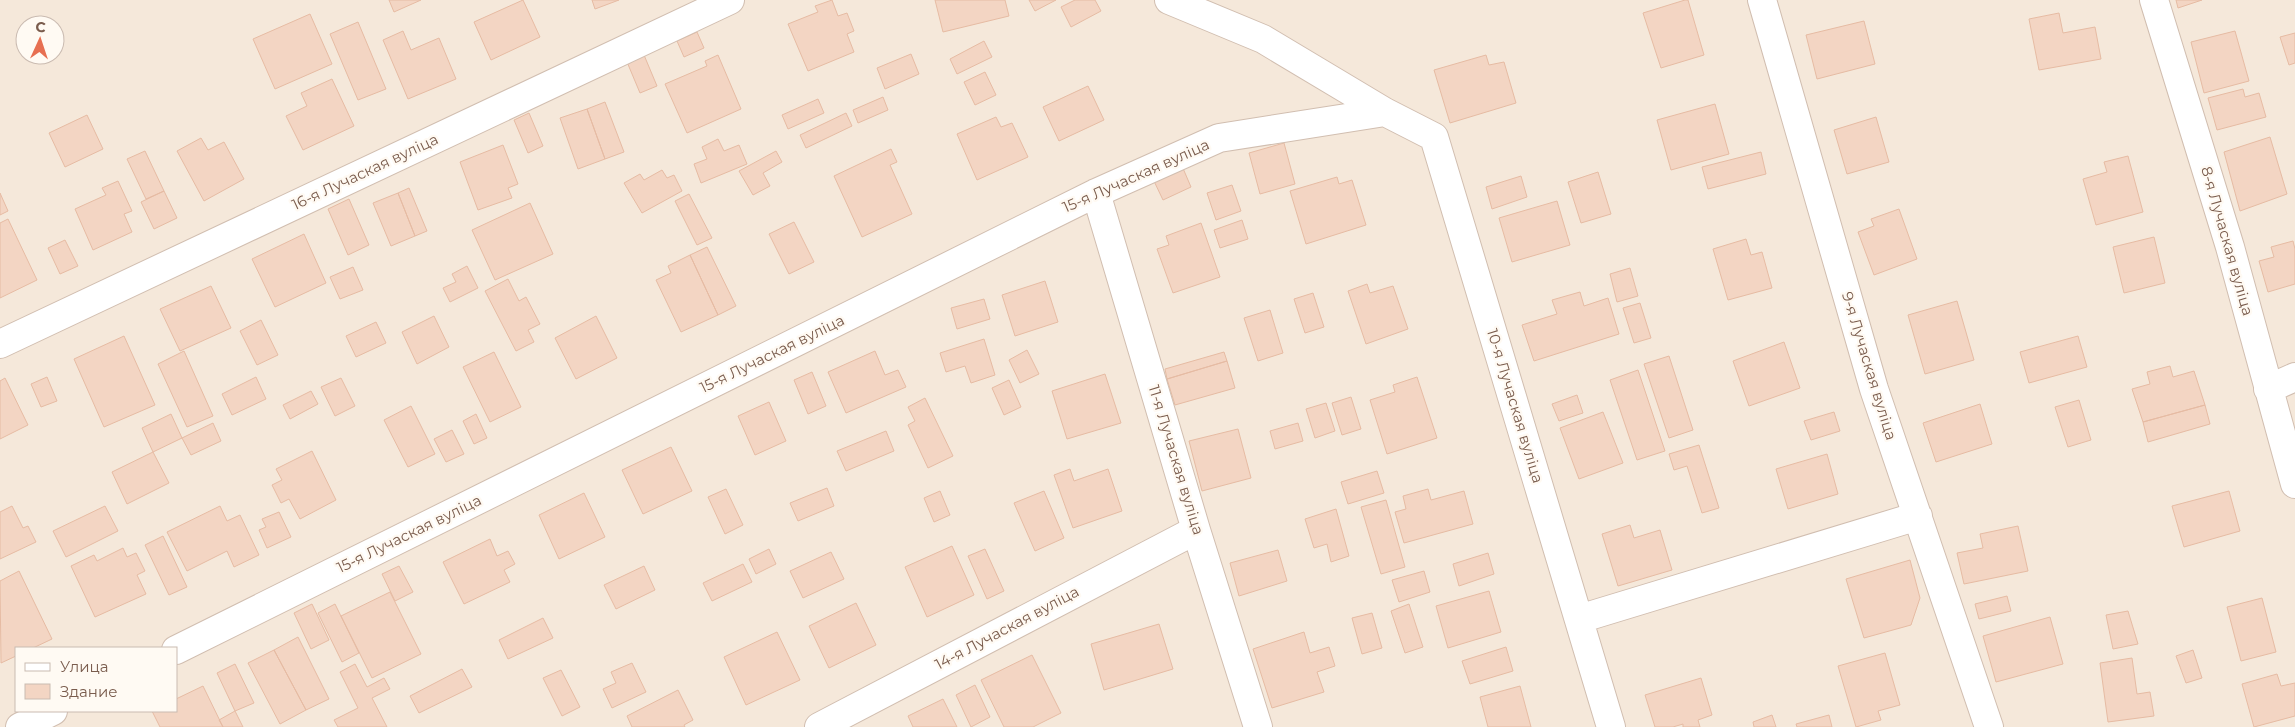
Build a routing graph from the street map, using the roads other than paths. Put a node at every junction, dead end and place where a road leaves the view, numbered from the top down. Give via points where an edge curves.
1 (730, 0) edge
2 (1169, 0) edge
3 (1762, 0) edge
4 (2154, 0) edge
5 (1385, 112) junction
6 (1096, 193) junction
7 (0, 344) edge
8 (2295, 377) edge
9 (2268, 389) junction
10 (2295, 484) edge
11 (1918, 516) junction
12 (1196, 530) junction
13 (1579, 619) junction
14 (178, 649) edge
15 (51, 712) edge
16 (20, 727) edge
17 (819, 727) edge
18 (1258, 727) edge
19 (1611, 727) edge
20 (1989, 727) edge

1 - 7 street, 16-я Лучаская вуліца
2 - 5 street via 1263,39
3 - 11 street, 9-я Лучаская вуліца via 1874,389
4 - 9 street, 8-я Лучаская вуліца via 2230,247
5 - 6 street, 15-я Лучаская вуліца via 1219,138
5 - 13 street, 10-я Лучаская вуліца via 1434,137
6 - 12 street, 11-я Лучаская вуліца
6 - 14 street, 15-я Лучаская вуліца
8 - 9 street
9 - 10 street, 8-я Лучаская вуліца
11 - 13 street
11 - 20 street, 9-я Лучаская вуліца
12 - 17 street, 14-я Лучаская вуліца
12 - 18 street, 11-я Лучаская вуліца
13 - 19 street, 10-я Лучаская вуліца
15 - 16 street

